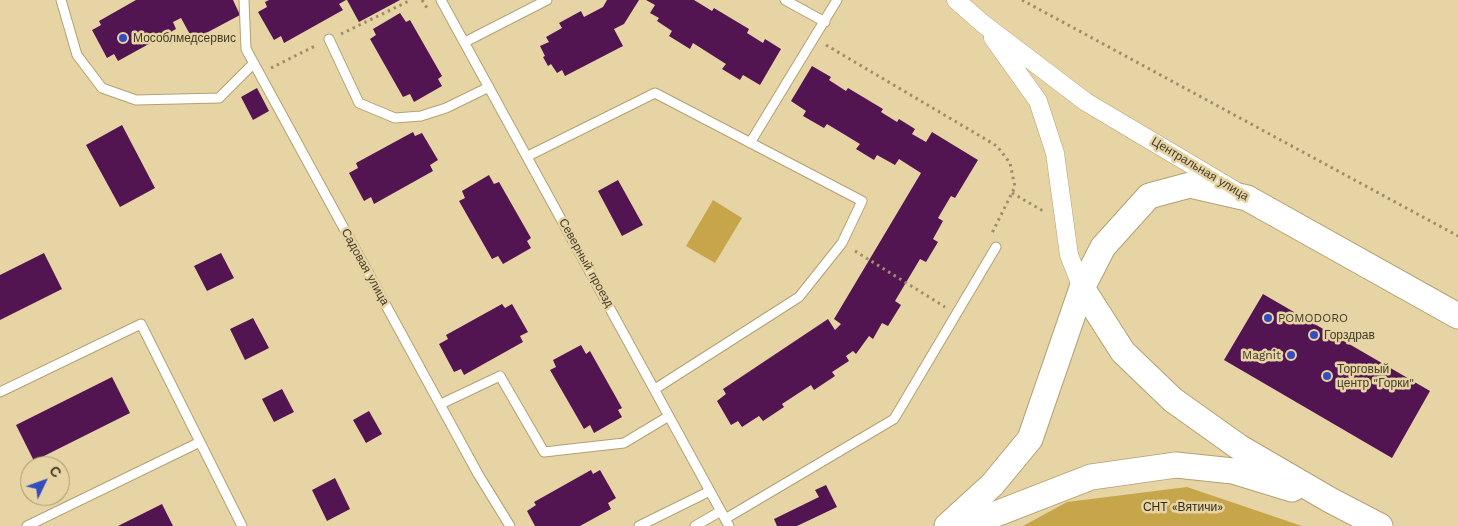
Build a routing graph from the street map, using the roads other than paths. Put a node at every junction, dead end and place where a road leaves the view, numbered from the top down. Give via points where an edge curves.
1 (61, 0) edge
2 (244, 0) edge
3 (441, 0) edge
4 (547, 0) edge
5 (785, 0) edge
6 (837, 0) edge
7 (956, 0) edge
8 (824, 22) junction
9 (982, 23) junction
10 (329, 39) dead end
11 (465, 42) junction
12 (254, 64) junction
13 (490, 87) junction
14 (750, 143) junction
15 (528, 156) junction
16 (1247, 198) junction
17 (996, 247) road end
18 (1082, 288) junction
19 (1458, 316) edge
20 (655, 390) junction
21 (0, 392) edge
22 (441, 404) junction
23 (669, 416) junction
24 (200, 442) junction
25 (710, 490) junction
26 (1330, 500) junction
27 (725, 519) edge
28 (27, 526) edge
29 (242, 526) edge
30 (510, 526) edge
31 (639, 526) edge
32 (695, 526) edge
33 (947, 526) edge
34 (965, 526) edge
35 (1380, 526) edge

1 - 12 lane via 76,55 96,82 102,88 136,100 219,98
2 - 12 lane, Садовая улица via 246,49
3 - 11 lane, Северный проезд
4 - 11 lane
5 - 8 lane
6 - 8 lane
7 - 9 street, Центральная улица
8 - 14 lane
9 - 16 street, Центральная улица via 1086,102
9 - 18 street via 1038,101 1055,153 1069,255
10 - 13 lane via 359,103 394,118 421,116 446,108
11 - 13 lane, Северный проезд
12 - 22 lane, Садовая улица
13 - 15 lane, Северный проезд
14 - 15 lane via 655,94
14 - 20 lane via 862,201 842,243 799,297
15 - 20 lane, Северный проезд
16 - 18 main road via 1190,184 1149,196 1103,247
16 - 19 main road, Центральная улица
17 - 27 lane via 894,419
18 - 26 main road via 1123,352 1172,400 1239,446
18 - 33 main road via 1030,439 992,485
20 - 23 lane, Северный проезд
21 - 24 lane via 141,324
22 - 23 lane via 500,376 544,452 624,443
22 - 30 lane, Садовая улица
23 - 25 lane, Северный проезд
24 - 28 lane
24 - 29 lane
25 - 27 lane, Северный проезд
25 - 31 lane
26 - 34 main road via 1233,471 1176,465 1091,477
26 - 35 main road
27 - 32 lane

